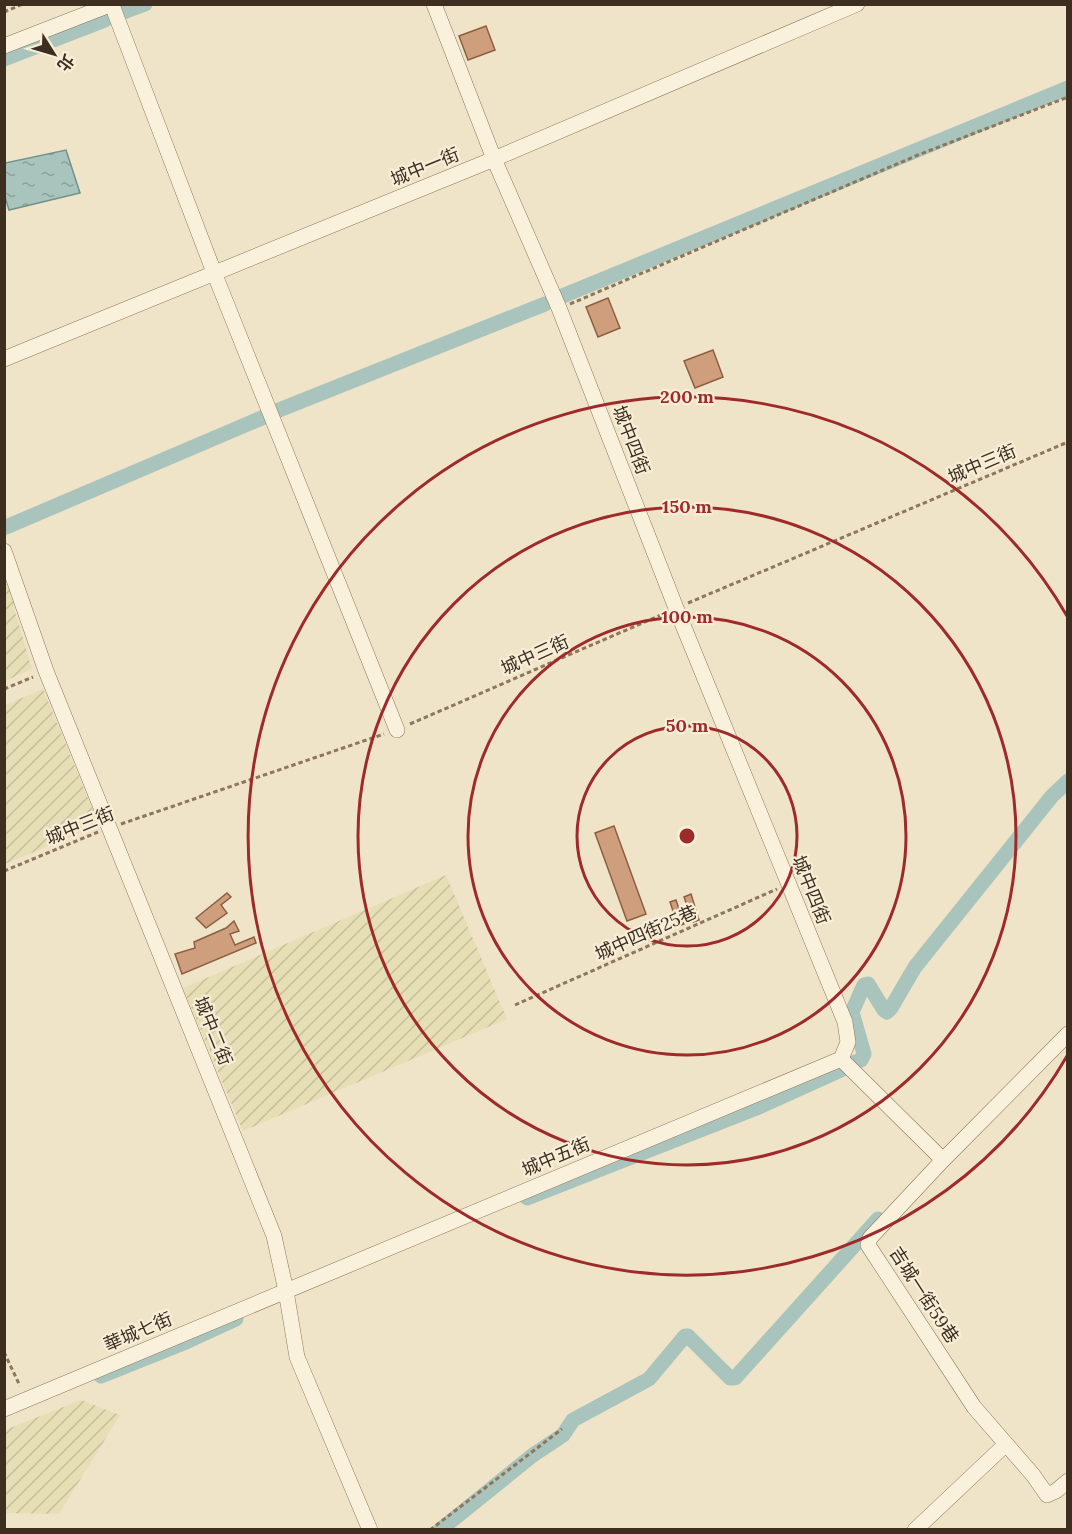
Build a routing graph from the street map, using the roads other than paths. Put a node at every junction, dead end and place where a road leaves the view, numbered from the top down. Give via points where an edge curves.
1 (112, 4) edge
2 (434, 4) edge
3 (857, 4) edge
4 (4, 46) edge
5 (494, 159) junction
6 (215, 274) junction
7 (4, 359) edge
8 (4, 551) edge
9 (397, 730) road end
10 (1068, 1034) edge
11 (841, 1059) junction
12 (943, 1160) junction
13 (286, 1291) junction
14 (4, 1409) edge
15 (1005, 1445) junction
16 (1068, 1481) edge
17 (370, 1530) edge
18 (915, 1530) edge

1 - 4 street
1 - 6 street
2 - 5 street, 城中四街
3 - 5 street, 城中一街
5 - 6 street, 城中一街
5 - 11 street, 城中四街 via 559,308 845,1022 848,1042
6 - 7 street, 城中一街
6 - 9 street
8 - 13 street, 城中二街 via 46,671 274,1236
10 - 12 street
11 - 12 street
11 - 13 street, 城中五街
12 - 15 street, 吉城一街59巷 via 870,1238 868,1245 974,1407
13 - 14 street, 華城七街
13 - 17 street, 城中二街 via 297,1357
15 - 16 street, 吉城一街59巷 via 1047,1495
15 - 18 street

